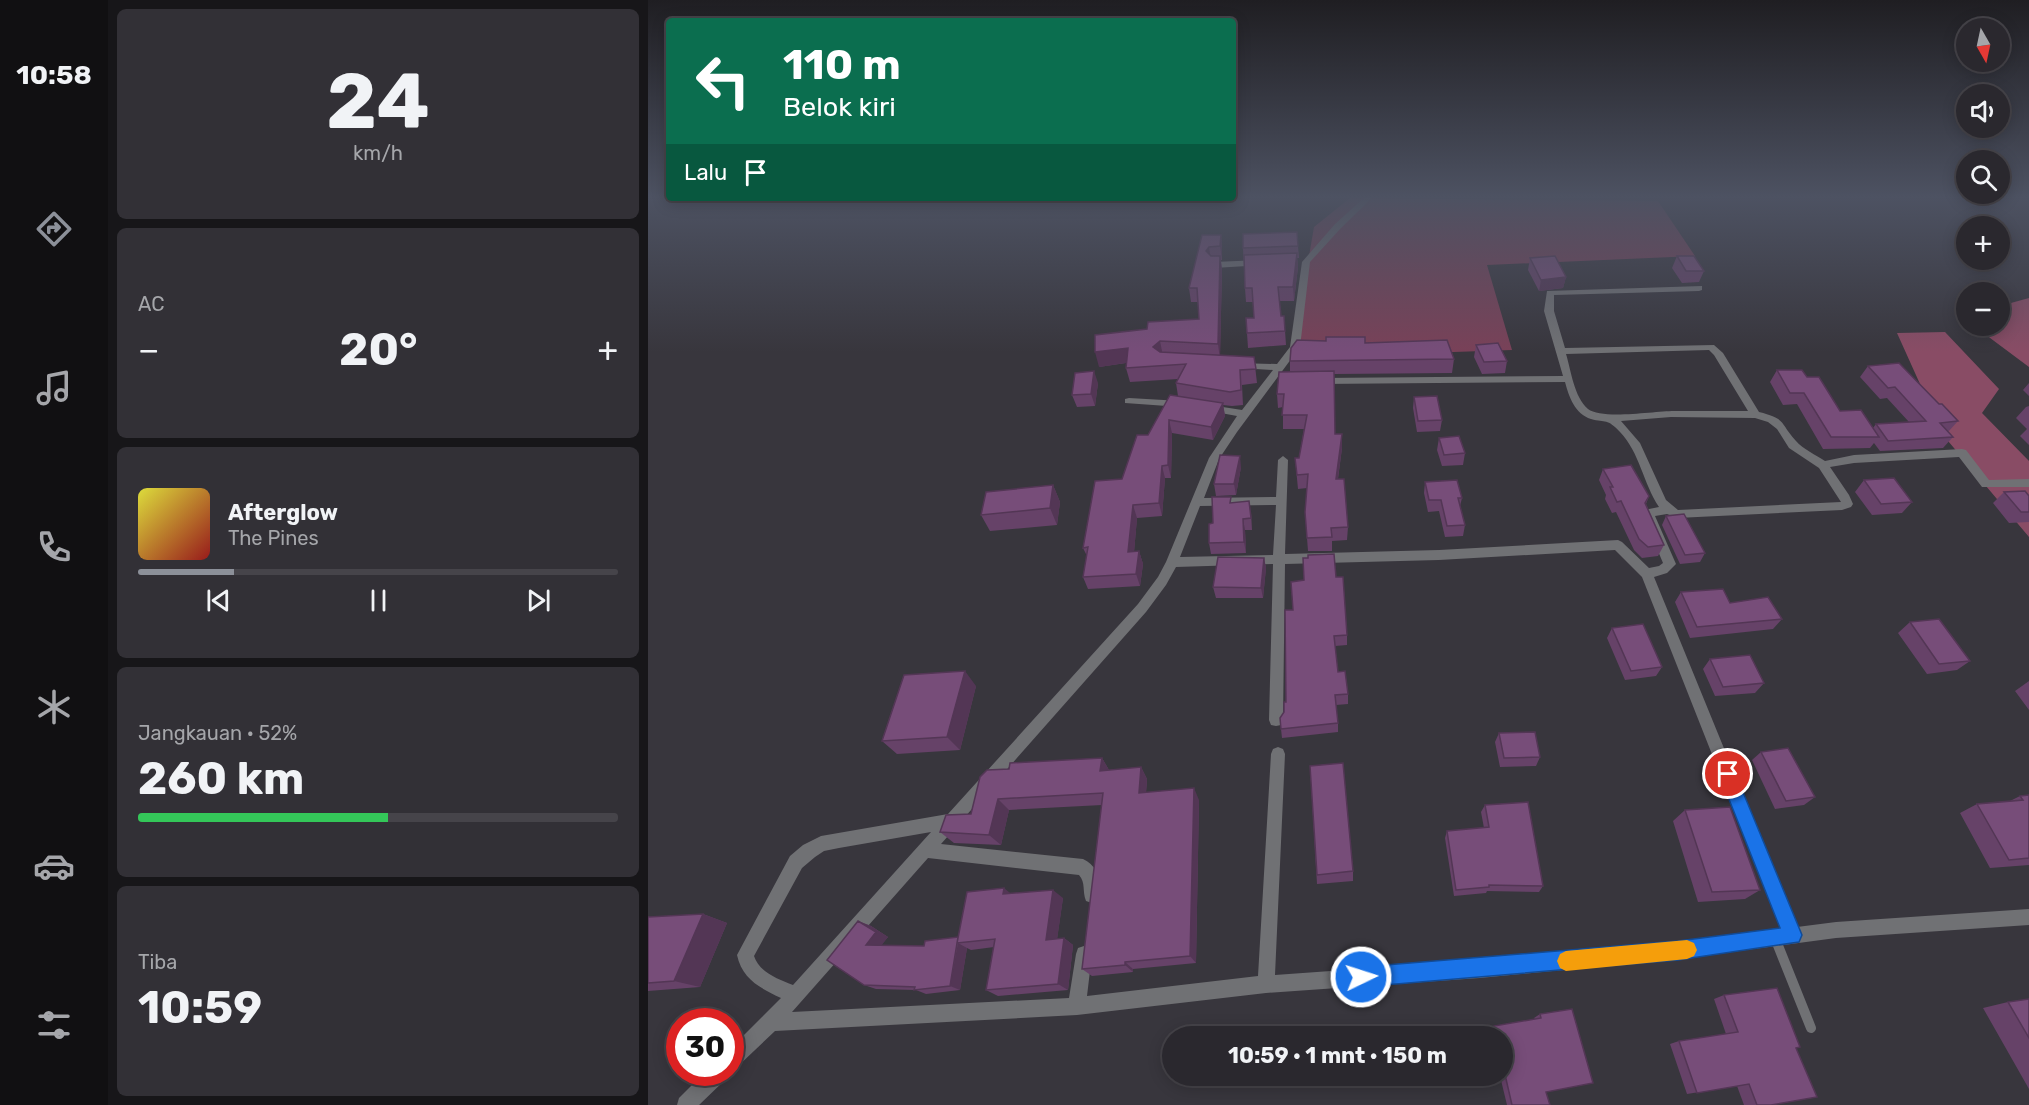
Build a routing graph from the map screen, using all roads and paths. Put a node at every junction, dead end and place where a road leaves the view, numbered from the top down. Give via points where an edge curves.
1 (1313, 250) edge
2 (1272, 263) edge
3 (1214, 265) edge
4 (1699, 288) dead end
5 (1560, 351) junction
6 (1233, 365) edge
7 (1277, 376) junction
8 (1569, 379) junction
9 (1304, 380) edge
10 (1129, 401) dead end
11 (1245, 414) junction
12 (1755, 416) junction
13 (1610, 418) junction
14 (1283, 460) dead end
15 (1823, 465) junction
16 (2029, 483) edge
17 (1282, 501) junction
18 (1197, 502) junction
19 (1667, 510) junction
20 (1279, 558) junction
21 (1172, 562) junction
22 (1647, 574) junction
23 (1276, 720) dead end
24 (1278, 754) dead end
25 (950, 821) junction
26 (925, 850) junction
27 (1089, 916) edge
28 (2029, 917) edge
29 (1784, 937) junction
30 (1086, 938) edge
31 (1266, 984) junction
32 (795, 995) junction
33 (1077, 1006) junction
34 (771, 1022) junction
35 (1811, 1028) dead end
36 (744, 1048) edge
37 (705, 1086) edge
38 (686, 1105) edge

1 - 7 street via 1300,262 1298,336
2 - 3 street
4 - 5 street via 1550,293 1549,311
5 - 8 street
5 - 12 street via 1711,347
6 - 7 street
7 - 11 street
8 - 9 street
8 - 13 street via 1582,410
10 - 11 street via 1165,402
11 - 18 street via 1214,458
12 - 13 street via 1671,414
12 - 15 street via 1781,426 1793,445
13 - 19 street via 1636,444
14 - 17 street
15 - 16 street via 1854,459 1962,453 1986,484
15 - 19 street via 1847,504 1677,514
17 - 18 street
17 - 20 street
18 - 21 street
19 - 22 street via 1648,513 1670,564
20 - 21 street
20 - 22 street via 1439,555 1618,545
20 - 23 street
21 - 25 street via 1142,608
22 - 29 street
24 - 31 street
25 - 26 street
25 - 32 street via 822,844 796,862 745,955 750,971
26 - 27 street via 1083,867 1093,882
26 - 32 street
28 - 29 street
29 - 31 street via 1631,955
29 - 35 lane
30 - 33 street
31 - 33 street
32 - 34 street
33 - 34 street
34 - 36 street
37 - 38 street

